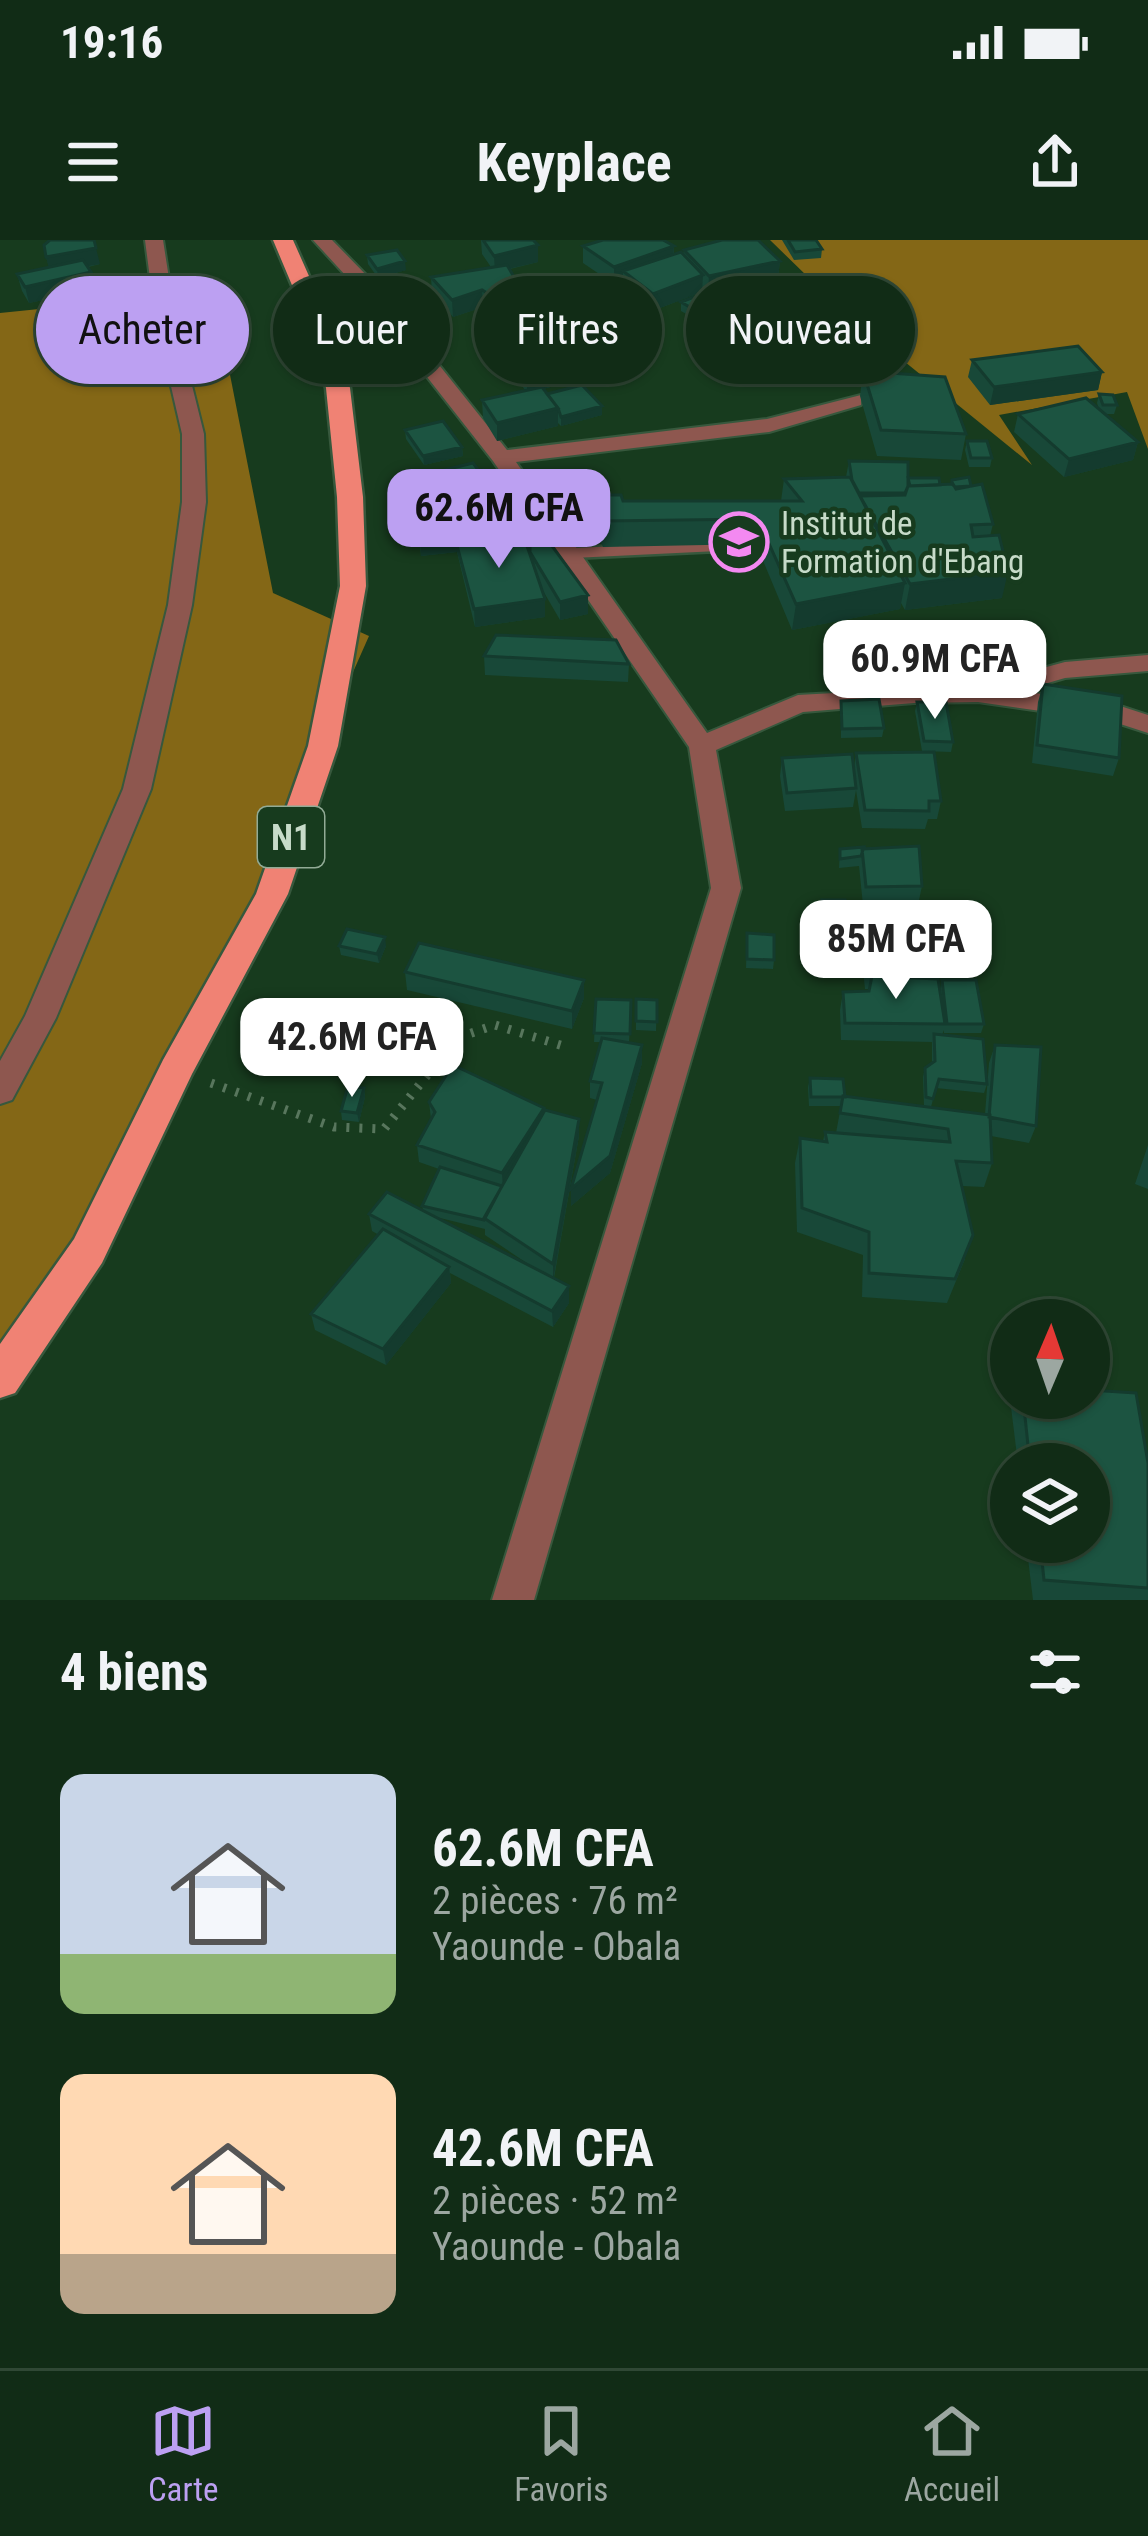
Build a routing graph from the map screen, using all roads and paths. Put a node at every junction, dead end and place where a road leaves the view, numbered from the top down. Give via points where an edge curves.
1 (154, 240) edge
2 (283, 240) edge
3 (322, 240) edge
4 (854, 400) dead end
5 (502, 457) junction
6 (712, 547) edge
7 (573, 553) junction
8 (1148, 663) edge
9 (978, 693) junction
10 (1148, 724) edge
11 (701, 746) junction
12 (570, 1048) dead end
13 (176, 1070) junction
14 (0, 1090) edge
15 (0, 1378) edge
16 (513, 1600) edge

1 - 14 street via 194,434 180,605 137,789 40,1018
2 - 13 highway, N1 via 338,388 353,586 323,746 272,894
3 - 5 street
4 - 5 street via 769,425
5 - 7 street
6 - 7 lane
7 - 11 street
8 - 9 street via 1065,670
9 - 10 street
9 - 11 street via 798,704
11 - 16 street via 726,888
12 - 13 path via 495,1025 457,1038 384,1129 334,1127
13 - 15 highway, N1 via 88,1251

